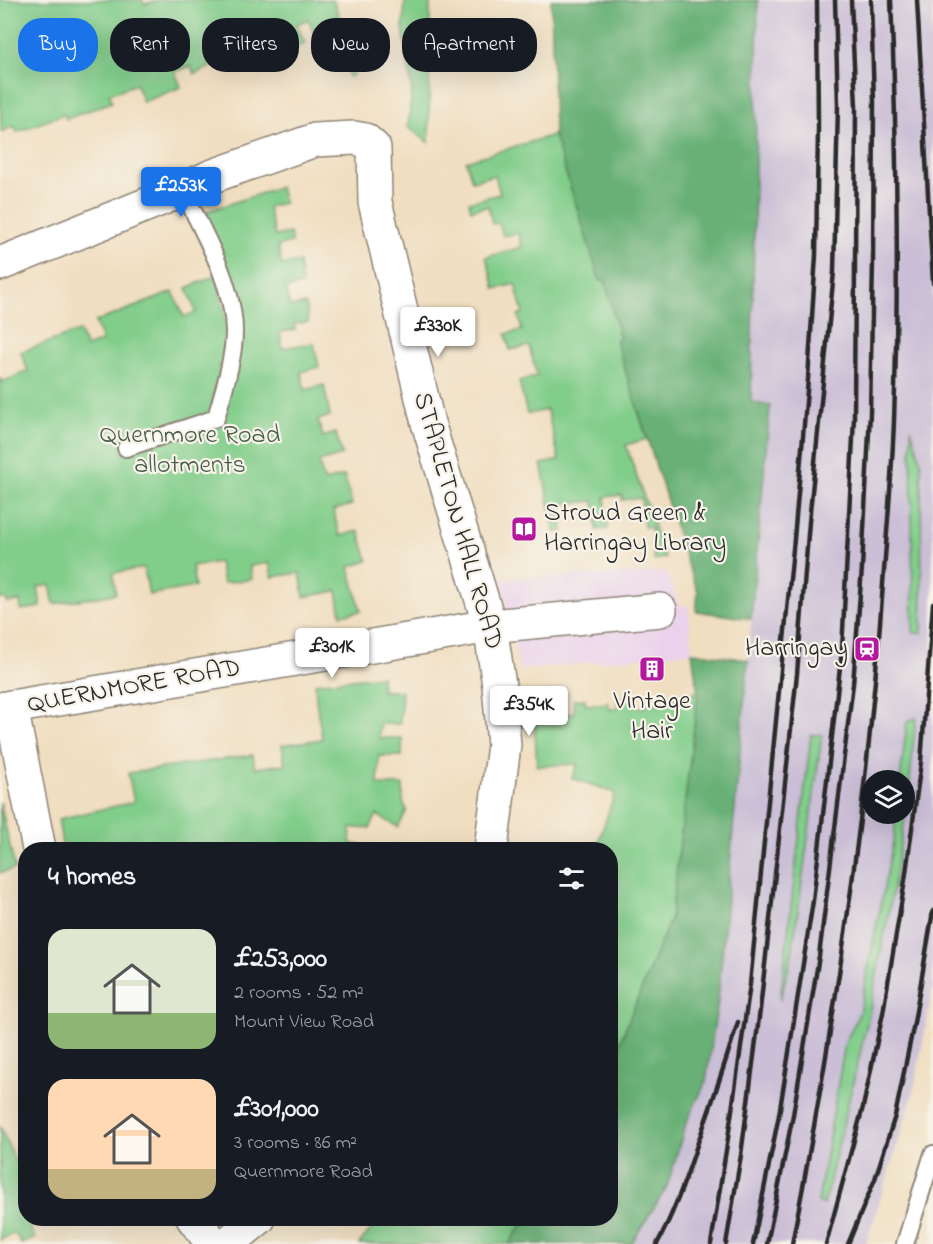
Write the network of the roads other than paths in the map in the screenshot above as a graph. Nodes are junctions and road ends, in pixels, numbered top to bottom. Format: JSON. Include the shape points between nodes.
{"nodes":[{"id":1,"x":183,"y":190,"type":"junction"},
{"id":2,"x":0,"y":264,"type":"edge"},
{"id":3,"x":126,"y":448,"type":"dead end"},
{"id":4,"x":660,"y":610,"type":"dead end"},
{"id":5,"x":490,"y":626,"type":"junction"},
{"id":6,"x":6,"y":708,"type":"edge"},
{"id":7,"x":37,"y":842,"type":"edge"},
{"id":8,"x":492,"y":842,"type":"edge"},
{"id":9,"x":933,"y":1154,"type":"edge"},
{"id":10,"x":199,"y":1226,"type":"edge"},
{"id":11,"x":249,"y":1226,"type":"edge"},
{"id":12,"x":213,"y":1244,"type":"edge"},
{"id":13,"x":227,"y":1244,"type":"edge"},
{"id":14,"x":905,"y":1244,"type":"edge"}],
"edges":[{"from":1,"to":2,"type":"street"},
{"from":1,"to":3,"type":"lane","via":[[219,267],[232,306],[234,334],[228,375],[216,418]]},
{"from":1,"to":5,"type":"street","name":"STAPLETON HALL ROAD","via":[[315,140],[354,138],[365,140],[374,148],[375,202],[428,423]]},
{"from":4,"to":5,"type":"street","name":"QUERNMORE ROAD"},
{"from":5,"to":6,"type":"street","name":"QUERNMORE ROAD"},
{"from":5,"to":8,"type":"street","name":"STAPLETON HALL ROAD","via":[[500,685],[504,745]]},
{"from":6,"to":7,"type":"street"},
{"from":9,"to":14,"type":"lane"},
{"from":10,"to":12,"type":"street"},
{"from":11,"to":13,"type":"street"}]}
